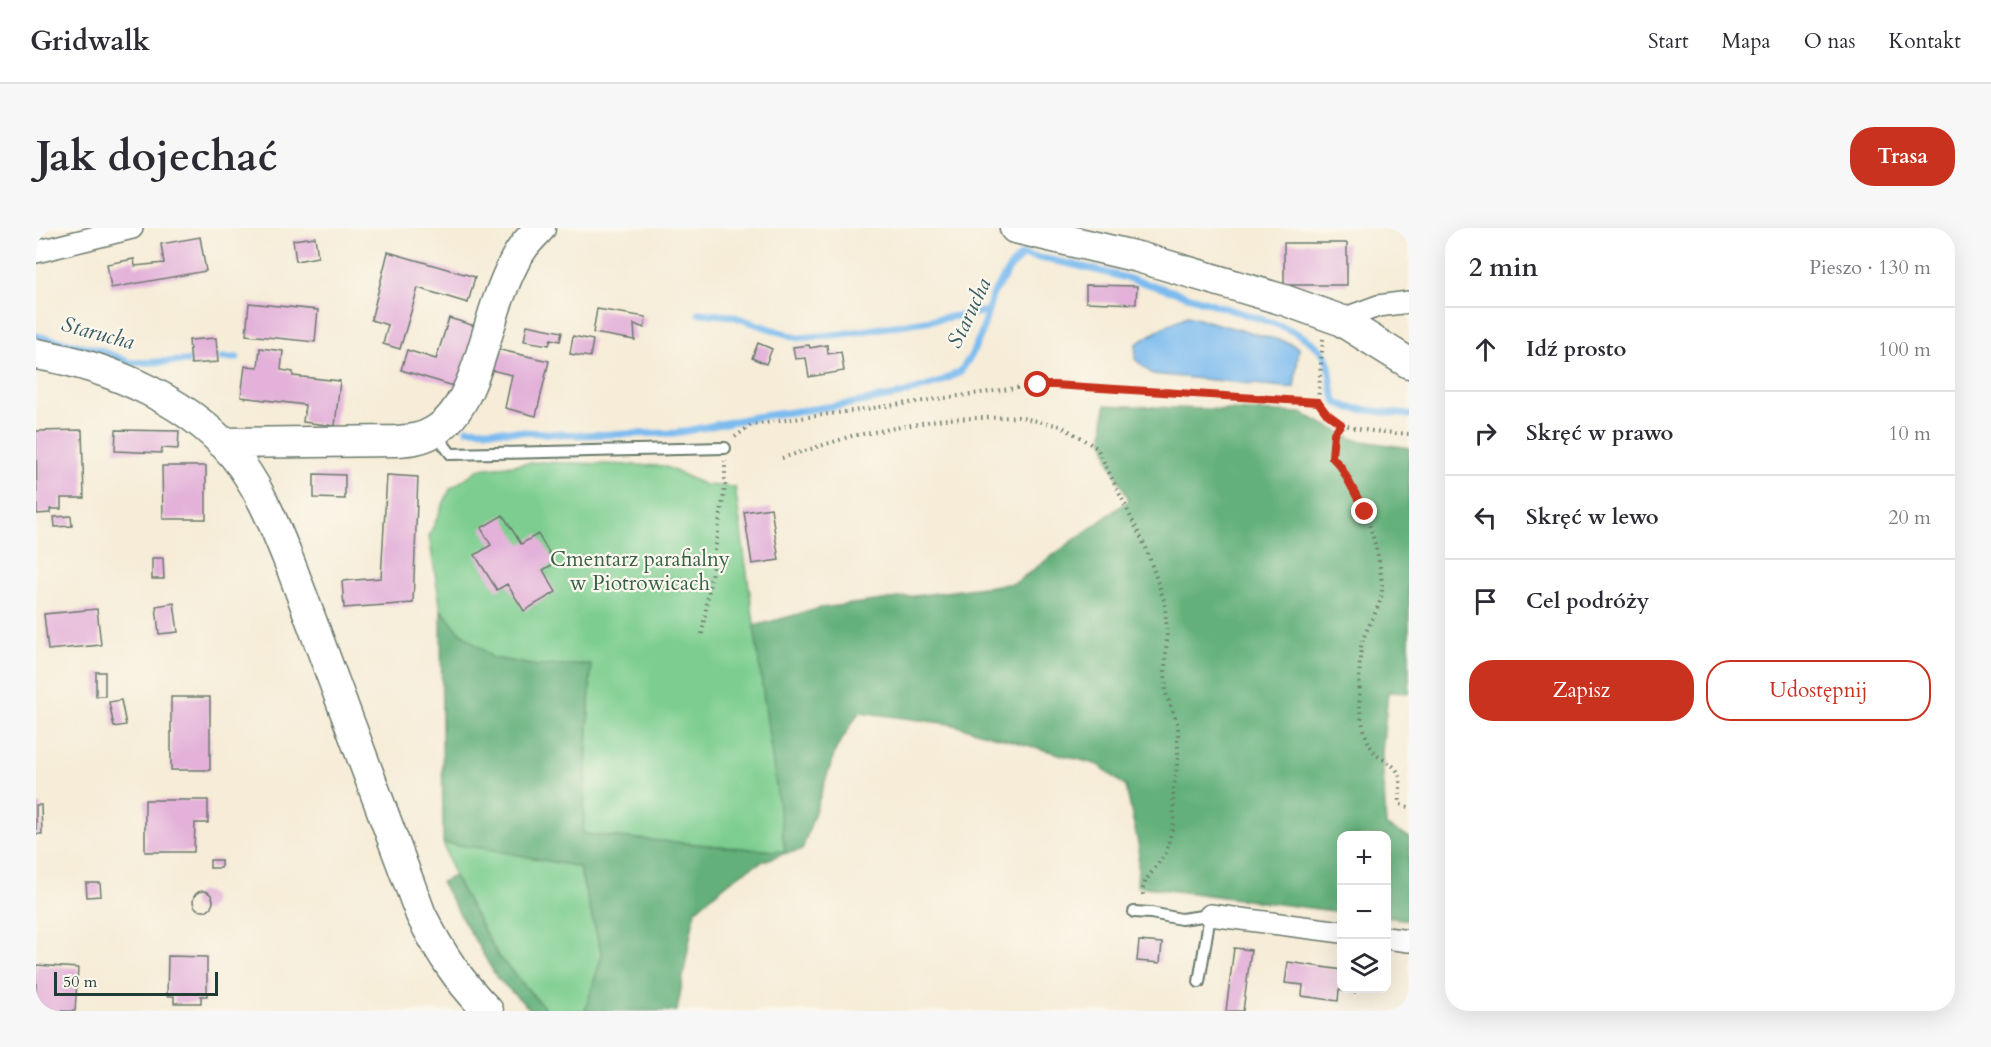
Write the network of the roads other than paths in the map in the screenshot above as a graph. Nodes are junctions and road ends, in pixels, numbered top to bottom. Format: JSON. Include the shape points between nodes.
{"nodes":[{"id":1,"x":132,"y":228,"type":"edge"},
{"id":2,"x":540,"y":228,"type":"edge"},
{"id":3,"x":1015,"y":228,"type":"edge"},
{"id":4,"x":36,"y":252,"type":"edge"},
{"id":5,"x":1409,"y":302,"type":"edge"},
{"id":6,"x":1332,"y":327,"type":"junction"},
{"id":7,"x":36,"y":354,"type":"edge"},
{"id":8,"x":1409,"y":363,"type":"edge"},
{"id":9,"x":434,"y":432,"type":"junction"},
{"id":10,"x":222,"y":443,"type":"junction"},
{"id":11,"x":724,"y":448,"type":"road end"},
{"id":12,"x":1134,"y":912,"type":"dead end"},
{"id":13,"x":1210,"y":915,"type":"junction"},
{"id":14,"x":1337,"y":931,"type":"edge"},
{"id":15,"x":1391,"y":939,"type":"edge"},
{"id":16,"x":1409,"y":941,"type":"edge"},
{"id":17,"x":1199,"y":981,"type":"dead end"},
{"id":18,"x":488,"y":1011,"type":"edge"}],
"edges":[{"from":1,"to":4,"type":"street"},
{"from":2,"to":9,"type":"street","via":[[521,250],[498,301],[463,400],[451,418]]},
{"from":3,"to":6,"type":"street","via":[[1284,300]]},
{"from":5,"to":6,"type":"street","via":[[1378,306]]},
{"from":6,"to":8,"type":"street"},
{"from":7,"to":10,"type":"street","via":[[109,373],[144,388],[174,404]]},
{"from":9,"to":10,"type":"street","via":[[398,441]]},
{"from":9,"to":11,"type":"lane","via":[[451,454]]},
{"from":10,"to":18,"type":"street","via":[[252,481],[280,539],[421,915],[452,970]]},
{"from":12,"to":13,"type":"lane","via":[[1181,919]]},
{"from":13,"to":14,"type":"street"},
{"from":13,"to":17,"type":"lane"},
{"from":15,"to":16,"type":"street"}]}
